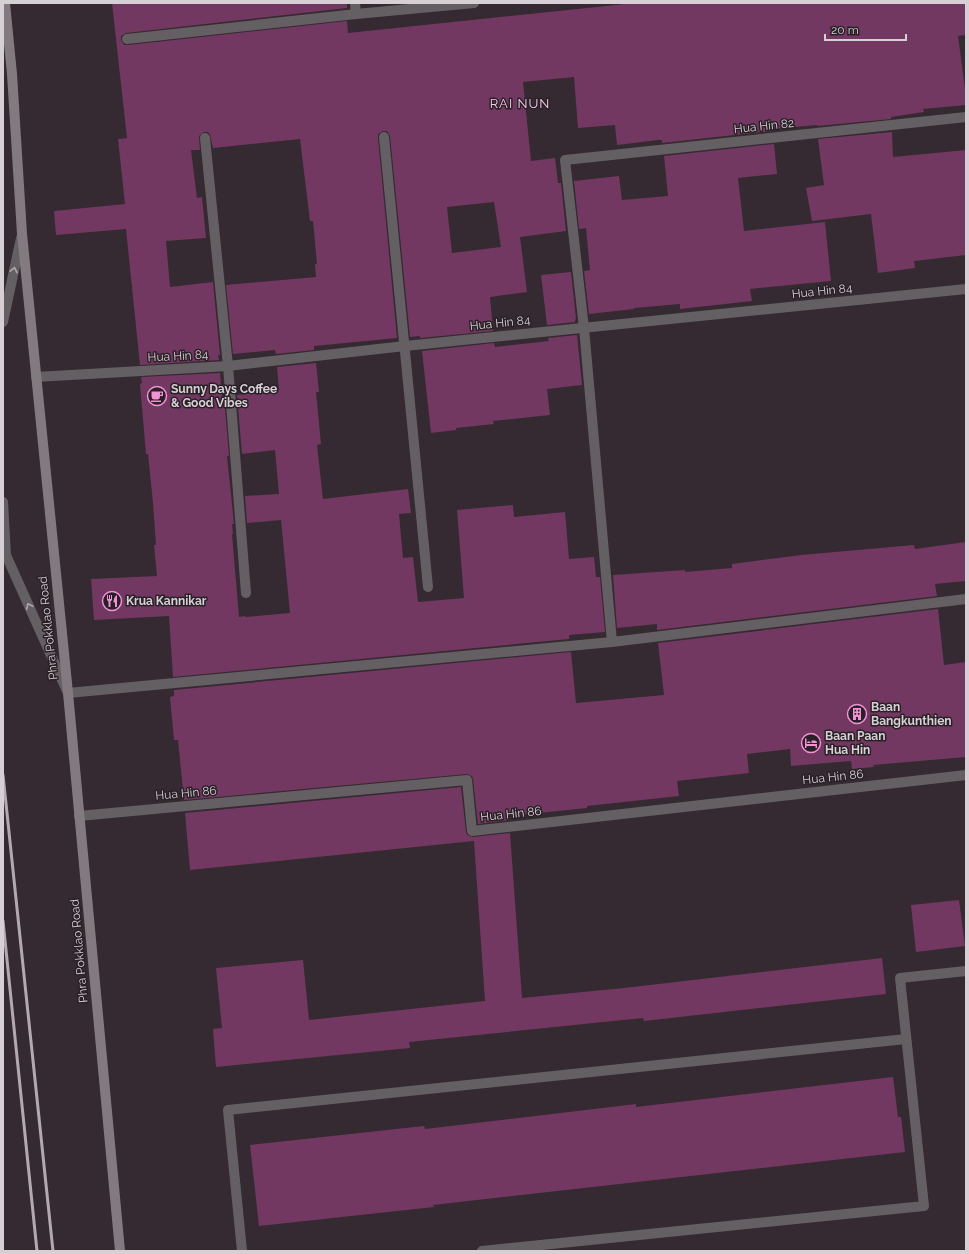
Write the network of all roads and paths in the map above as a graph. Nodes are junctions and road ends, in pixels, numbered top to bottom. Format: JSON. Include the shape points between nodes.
{"nodes":[{"id":1,"x":5,"y":3,"type":"edge"},
{"id":2,"x":354,"y":3,"type":"edge"},
{"id":3,"x":474,"y":3,"type":"edge"},
{"id":4,"x":356,"y":14,"type":"junction"},
{"id":5,"x":127,"y":39,"type":"dead end"},
{"id":6,"x":966,"y":117,"type":"edge"},
{"id":7,"x":384,"y":137,"type":"dead end"},
{"id":8,"x":205,"y":138,"type":"dead end"},
{"id":9,"x":22,"y":234,"type":"junction"},
{"id":10,"x":966,"y":289,"type":"edge"},
{"id":11,"x":3,"y":322,"type":"edge"},
{"id":12,"x":584,"y":328,"type":"junction"},
{"id":13,"x":405,"y":346,"type":"junction"},
{"id":14,"x":228,"y":366,"type":"junction"},
{"id":15,"x":36,"y":377,"type":"junction"},
{"id":16,"x":3,"y":502,"type":"edge"},
{"id":17,"x":428,"y":587,"type":"dead end"},
{"id":18,"x":246,"y":593,"type":"dead end"},
{"id":19,"x":966,"y":599,"type":"edge"},
{"id":20,"x":612,"y":642,"type":"junction"},
{"id":21,"x":68,"y":693,"type":"junction"},
{"id":22,"x":966,"y":775,"type":"edge"},
{"id":23,"x":80,"y":816,"type":"junction"},
{"id":24,"x":966,"y":971,"type":"edge"},
{"id":25,"x":906,"y":1039,"type":"junction"},
{"id":26,"x":120,"y":1251,"type":"edge"},
{"id":27,"x":242,"y":1251,"type":"edge"},
{"id":28,"x":482,"y":1251,"type":"edge"}],
"edges":[{"from":1,"to":9,"type":"street","name":"Phra Pokklao Road"},
{"from":2,"to":4,"type":"street"},
{"from":3,"to":4,"type":"street"},
{"from":4,"to":5,"type":"street"},
{"from":6,"to":12,"type":"street","name":"Hua Hin 82","via":[[566,160]]},
{"from":7,"to":13,"type":"street"},
{"from":8,"to":14,"type":"street"},
{"from":11,"to":9,"type":"street","one_way":true},
{"from":9,"to":15,"type":"street","name":"Phra Pokklao Road"},
{"from":10,"to":12,"type":"street","name":"Hua Hin 84"},
{"from":12,"to":13,"type":"street","name":"Hua Hin 84"},
{"from":12,"to":20,"type":"street"},
{"from":13,"to":14,"type":"street","name":"Hua Hin 84"},
{"from":13,"to":17,"type":"street"},
{"from":14,"to":15,"type":"street","name":"Hua Hin 84"},
{"from":14,"to":18,"type":"street"},
{"from":15,"to":21,"type":"street","name":"Phra Pokklao Road"},
{"from":21,"to":16,"type":"street","one_way":true,"via":[[6,555]]},
{"from":19,"to":20,"type":"street"},
{"from":20,"to":21,"type":"street"},
{"from":21,"to":23,"type":"street","name":"Phra Pokklao Road"},
{"from":22,"to":23,"type":"street","name":"Hua Hin 86","via":[[472,831],[467,780]]},
{"from":23,"to":26,"type":"street","name":"Phra Pokklao Road"},
{"from":24,"to":25,"type":"street","via":[[900,978]]},
{"from":25,"to":27,"type":"street","via":[[228,1110]]},
{"from":25,"to":28,"type":"street","via":[[924,1206]]}]}
